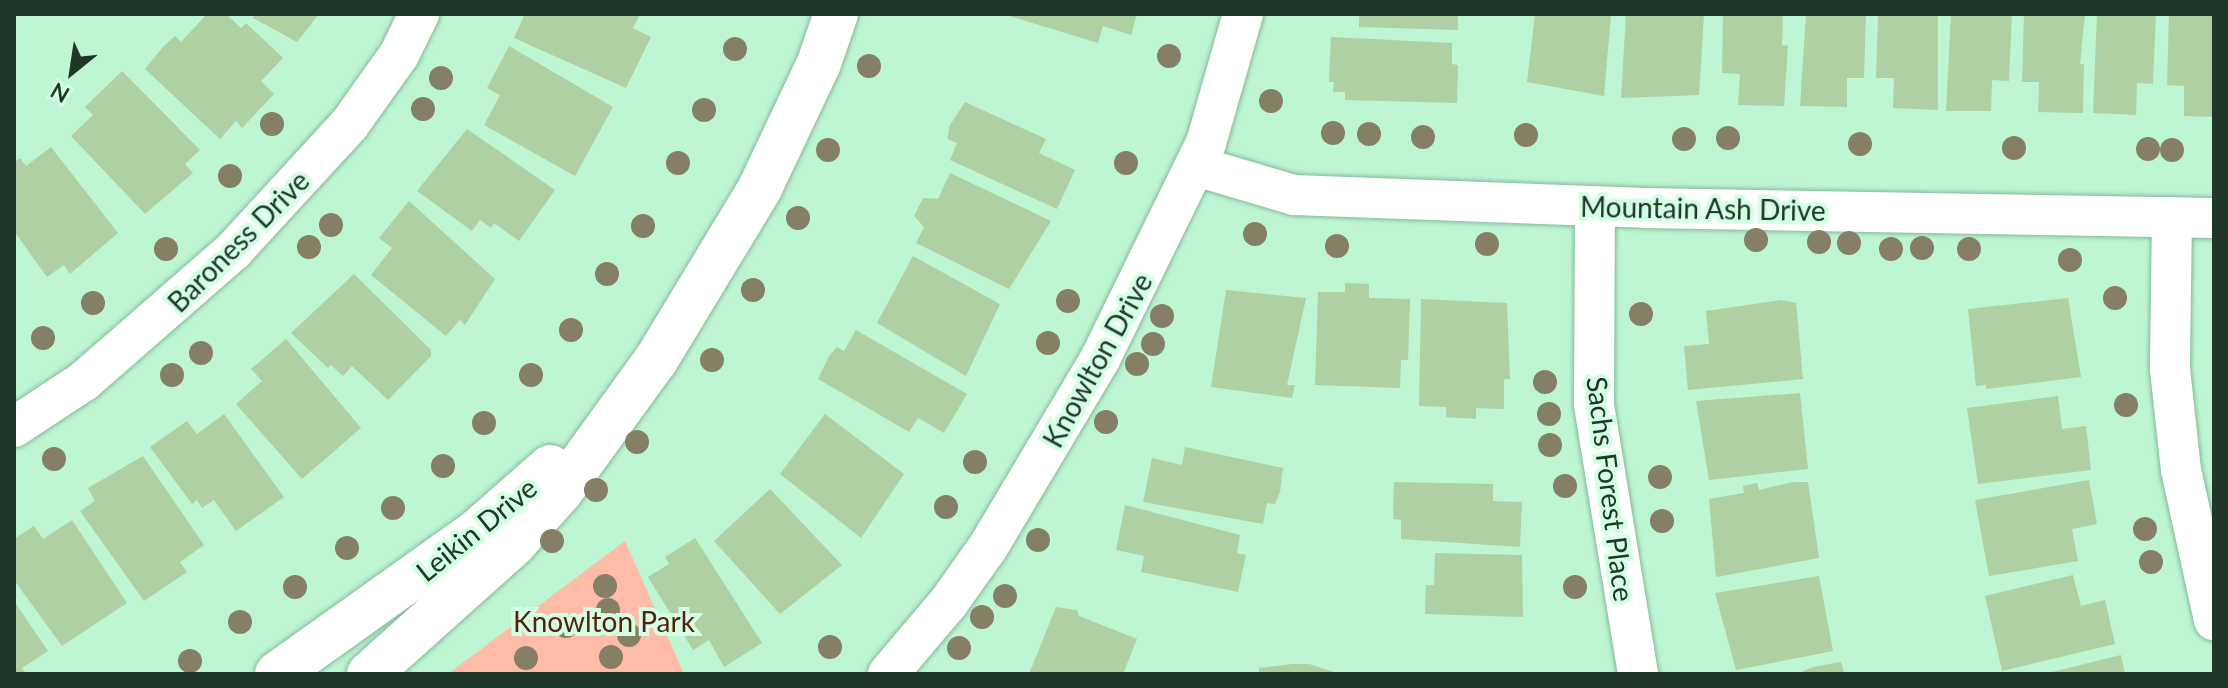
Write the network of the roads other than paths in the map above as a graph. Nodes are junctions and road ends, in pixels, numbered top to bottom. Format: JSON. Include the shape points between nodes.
{"nodes":[{"id":1,"x":419,"y":14,"type":"edge"},
{"id":2,"x":836,"y":14,"type":"edge"},
{"id":3,"x":1243,"y":14,"type":"edge"},
{"id":4,"x":1196,"y":166,"type":"junction"},
{"id":5,"x":1595,"y":206,"type":"junction"},
{"id":6,"x":2172,"y":217,"type":"junction"},
{"id":7,"x":2214,"y":218,"type":"edge"},
{"id":8,"x":656,"y":360,"type":"junction"},
{"id":9,"x":14,"y":427,"type":"edge"},
{"id":10,"x":2214,"y":620,"type":"edge"},
{"id":11,"x":277,"y":674,"type":"edge"},
{"id":12,"x":369,"y":674,"type":"edge"},
{"id":13,"x":888,"y":674,"type":"edge"},
{"id":14,"x":1638,"y":674,"type":"edge"}],
"edges":[{"from":1,"to":9,"type":"street","name":"Baroness Drive","via":[[399,55],[349,125],[233,251],[84,381]]},
{"from":2,"to":8,"type":"street","name":"Leikin Drive","via":[[808,90],[760,188]]},
{"from":3,"to":4,"type":"street","name":"Knowlton Drive"},
{"from":4,"to":5,"type":"street","name":"Mountain Ash Drive","via":[[1294,195]]},
{"from":4,"to":13,"type":"street","name":"Knowlton Drive","via":[[1066,421],[949,602]]},
{"from":5,"to":6,"type":"street","name":"Mountain Ash Drive"},
{"from":5,"to":14,"type":"street","name":"Sachs Forest Place","via":[[1594,405]]},
{"from":6,"to":7,"type":"street","name":"Mountain Ash Drive"},
{"from":6,"to":10,"type":"street","via":[[2173,398],[2181,470]]},
{"from":8,"to":11,"type":"street","name":"Leikin Drive","via":[[535,482],[475,533]]},
{"from":8,"to":12,"type":"street","name":"Leikin Drive","via":[[561,491],[514,544]]}]}
